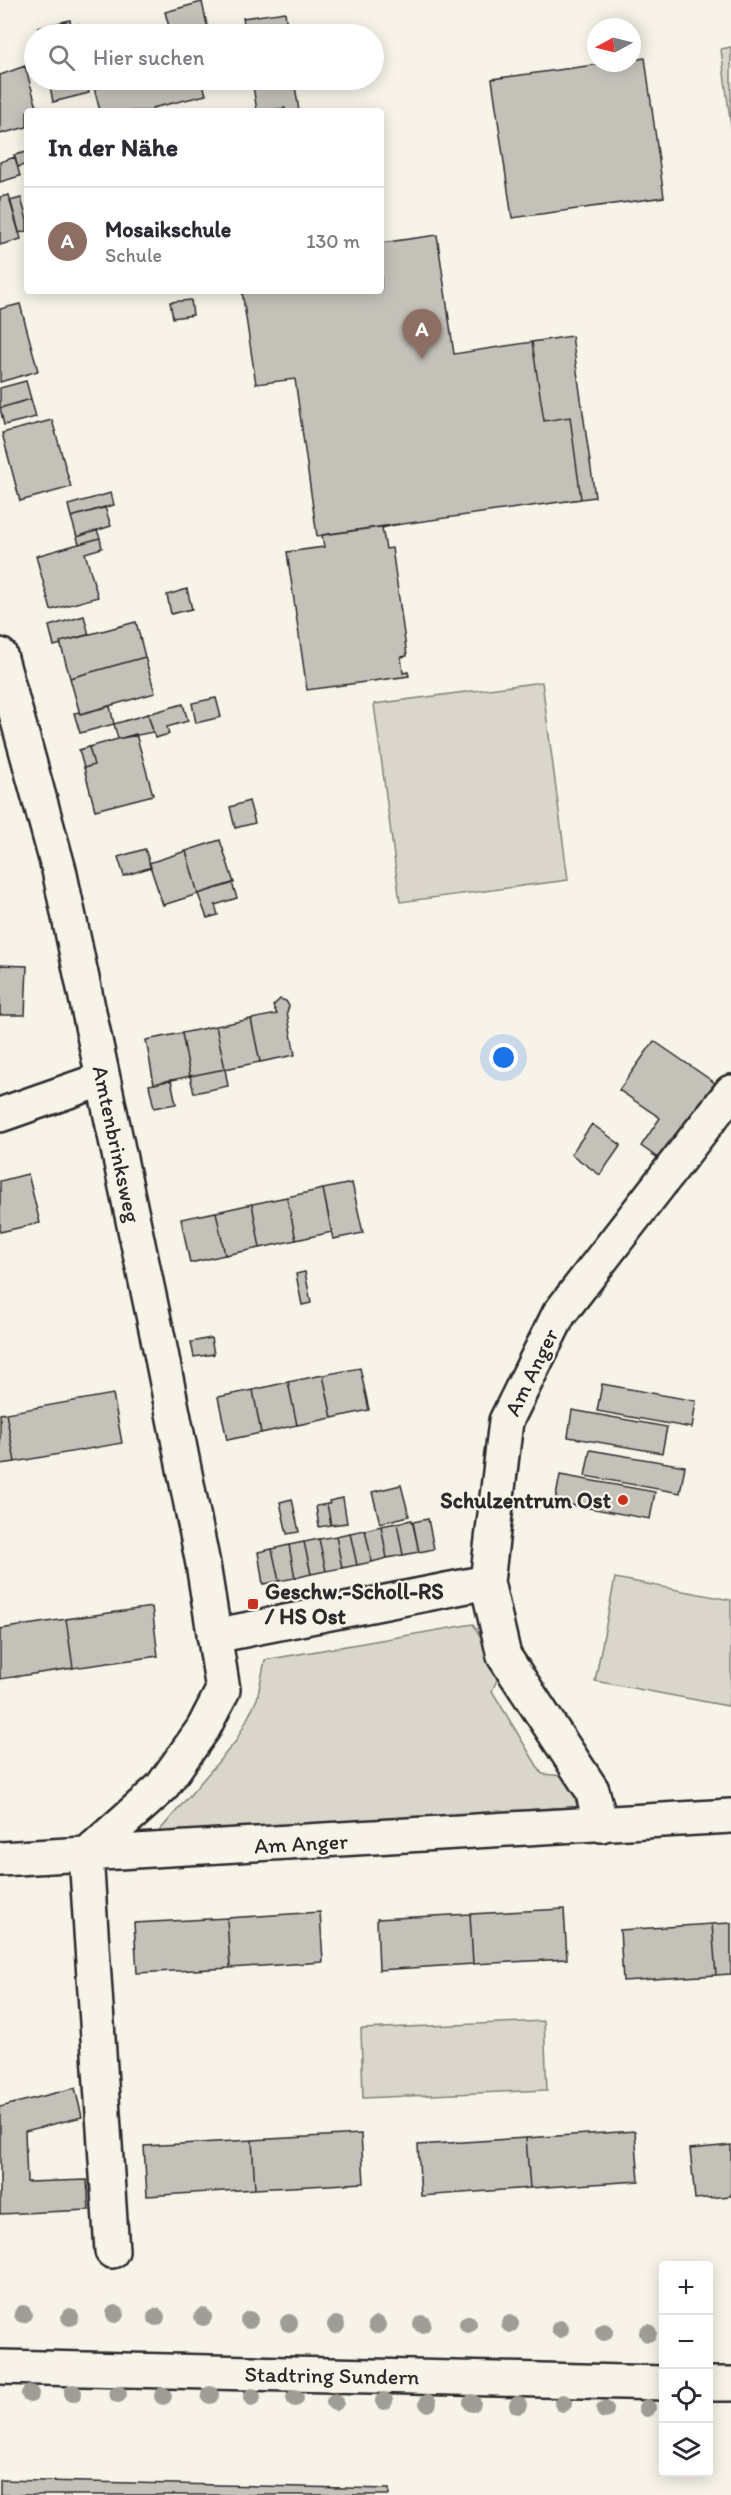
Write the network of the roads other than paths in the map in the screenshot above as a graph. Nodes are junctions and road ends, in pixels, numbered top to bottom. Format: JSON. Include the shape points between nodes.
{"nodes":[{"id":1,"x":0,"y":656,"type":"edge"},
{"id":2,"x":103,"y":1079,"type":"junction"},
{"id":3,"x":731,"y":1092,"type":"edge"},
{"id":4,"x":0,"y":1114,"type":"edge"},
{"id":5,"x":487,"y":1582,"type":"junction"},
{"id":6,"x":214,"y":1636,"type":"junction"},
{"id":7,"x":731,"y":1816,"type":"edge"},
{"id":8,"x":601,"y":1825,"type":"junction"},
{"id":9,"x":86,"y":1855,"type":"junction"},
{"id":10,"x":0,"y":1859,"type":"edge"},
{"id":11,"x":112,"y":2251,"type":"dead end"},
{"id":12,"x":0,"y":2367,"type":"edge"},
{"id":13,"x":659,"y":2383,"type":"edge"},
{"id":14,"x":713,"y":2384,"type":"edge"},
{"id":15,"x":731,"y":2384,"type":"edge"}],
"edges":[{"from":1,"to":2,"type":"street","name":"Amtenbrinksweg","via":[[59,870]]},
{"from":2,"to":4,"type":"street"},
{"from":2,"to":6,"type":"street","name":"Amtenbrinksweg","via":[[159,1343]]},
{"from":3,"to":5,"type":"street","name":"Am Anger","via":[[559,1314],[506,1421]]},
{"from":5,"to":6,"type":"street"},
{"from":5,"to":8,"type":"street","name":"Am Anger","via":[[504,1656],[592,1790]]},
{"from":6,"to":9,"type":"street","name":"Amtenbrinksweg","via":[[223,1690],[203,1729],[161,1788]]},
{"from":7,"to":8,"type":"street","name":"Am Anger"},
{"from":8,"to":9,"type":"street","name":"Am Anger"},
{"from":9,"to":10,"type":"street","name":"Am Anger"},
{"from":9,"to":11,"type":"street"},
{"from":12,"to":13,"type":"street","name":"Stadtring Sundern"},
{"from":14,"to":15,"type":"street"}]}
